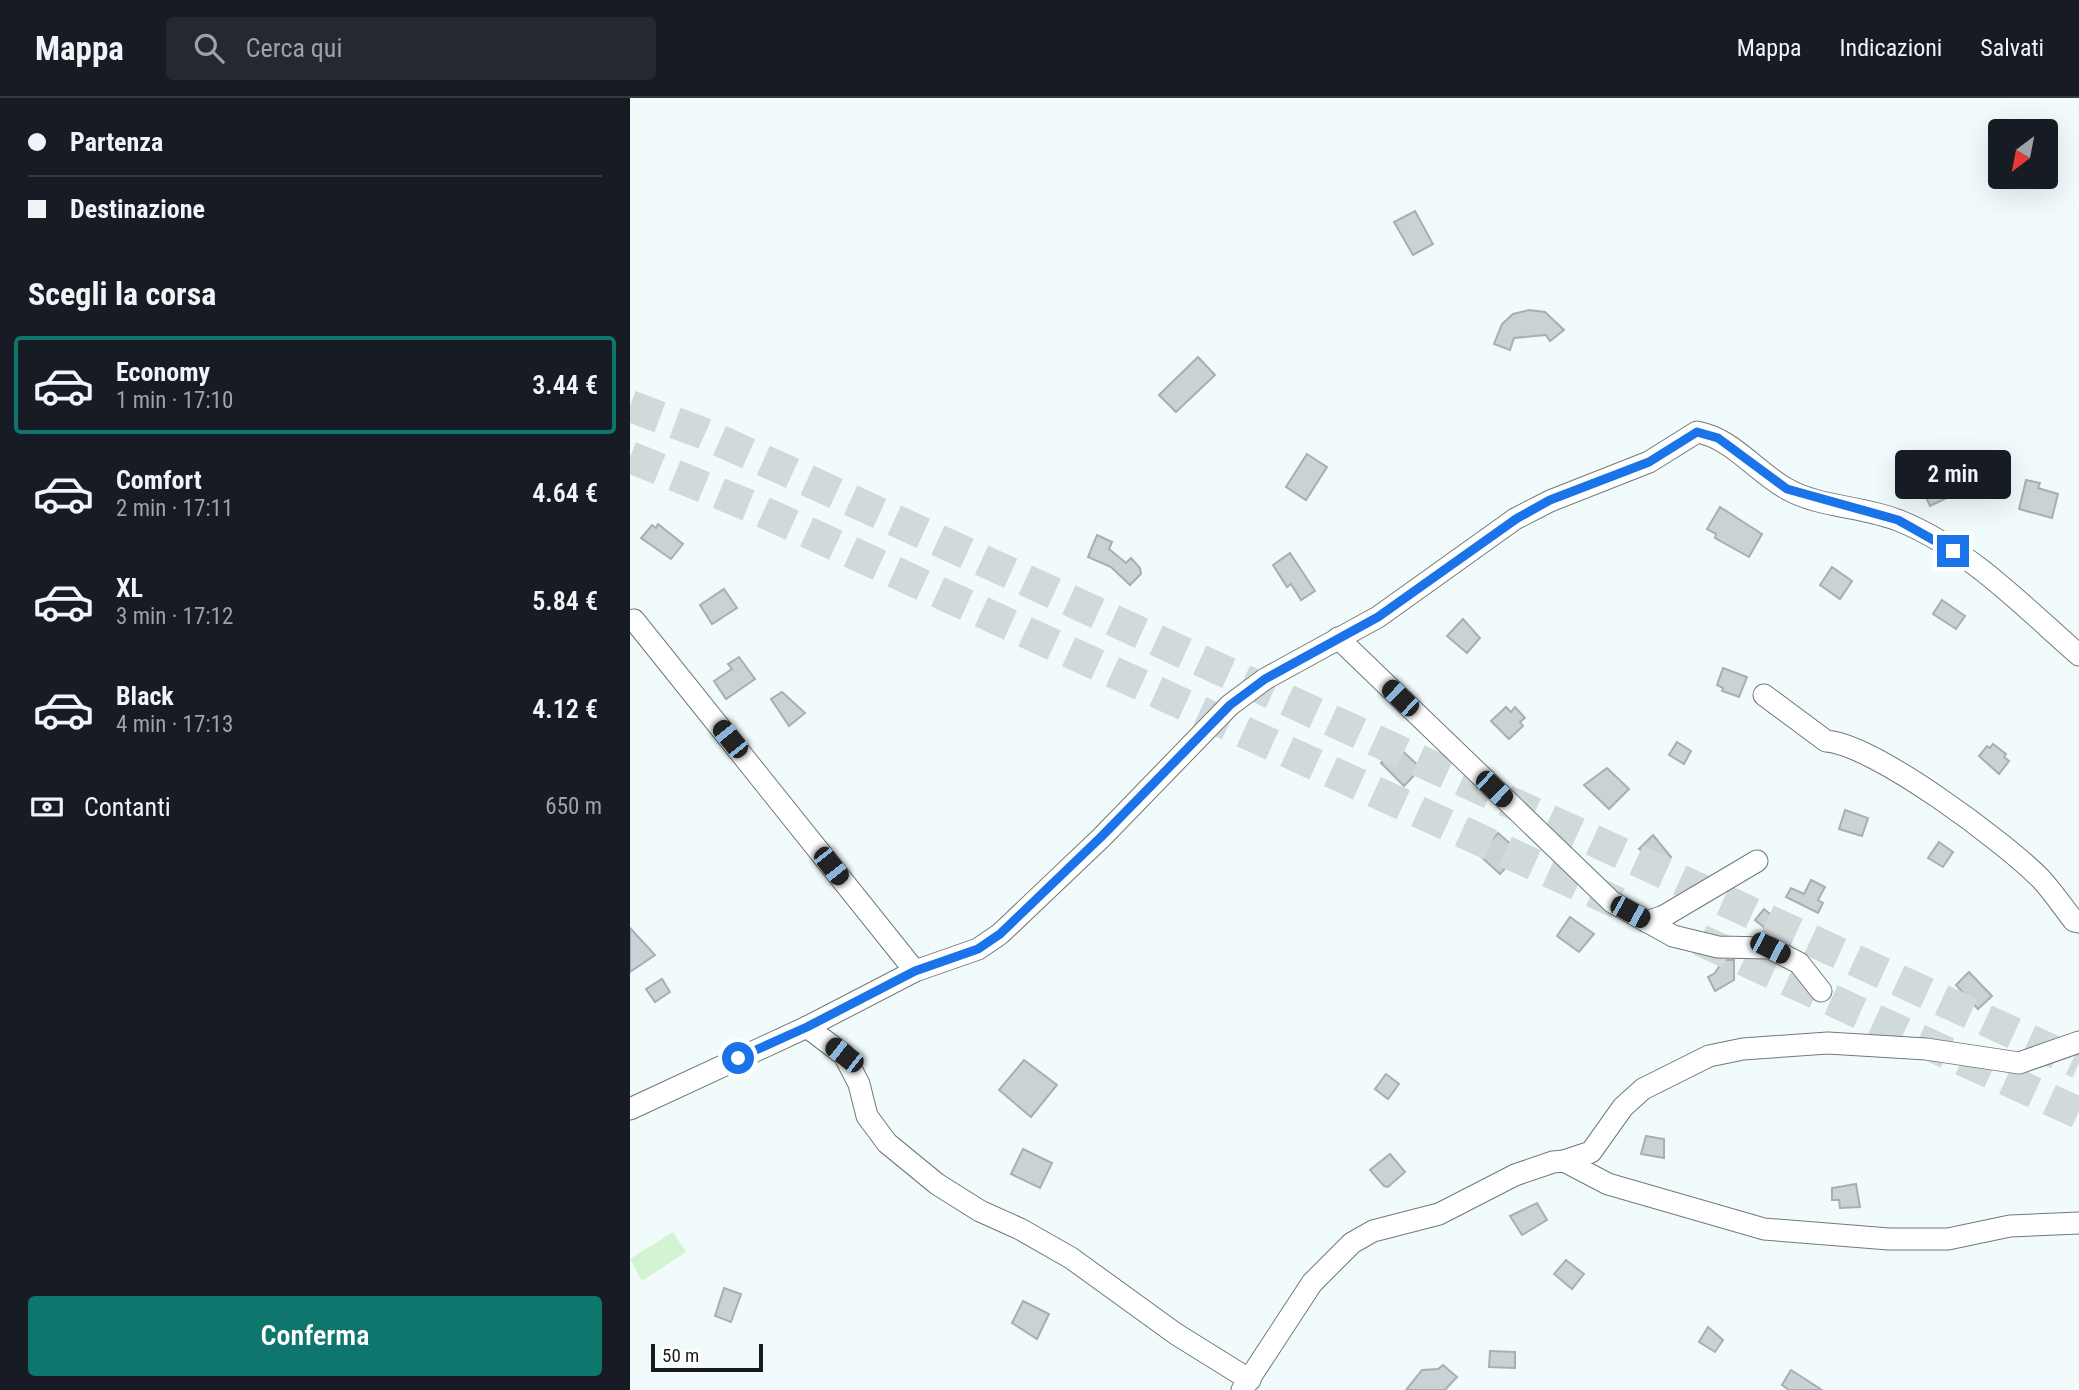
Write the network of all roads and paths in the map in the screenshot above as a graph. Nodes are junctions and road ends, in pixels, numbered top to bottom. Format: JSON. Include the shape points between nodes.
{"nodes":[{"id":1,"x":634,"y":620,"type":"dead end"},
{"id":2,"x":1338,"y":638,"type":"junction"},
{"id":3,"x":2079,"y":655,"type":"edge"},
{"id":4,"x":1764,"y":695,"type":"dead end"},
{"id":5,"x":1757,"y":861,"type":"dead end"},
{"id":6,"x":1647,"y":922,"type":"junction"},
{"id":7,"x":2079,"y":922,"type":"edge"},
{"id":8,"x":915,"y":971,"type":"junction"},
{"id":9,"x":1821,"y":991,"type":"dead end"},
{"id":10,"x":807,"y":1027,"type":"junction"},
{"id":11,"x":2079,"y":1042,"type":"edge"},
{"id":12,"x":630,"y":1109,"type":"edge"},
{"id":13,"x":1564,"y":1161,"type":"junction"},
{"id":14,"x":2079,"y":1223,"type":"edge"},
{"id":15,"x":1246,"y":1385,"type":"edge"}],
"edges":[{"from":1,"to":8,"type":"street"},
{"from":2,"to":3,"type":"street","via":[[1378,617],[1516,519],[1550,500],[1649,462],[1697,432],[1718,438],[1799,495],[1898,520],[1936,540],[2002,587]]},
{"from":2,"to":6,"type":"street","via":[[1612,902]]},
{"from":2,"to":8,"type":"street","via":[[1265,679],[1230,705],[1000,934],[978,949]]},
{"from":4,"to":7,"type":"street","via":[[1826,741],[1870,757],[1991,836],[2041,879]]},
{"from":5,"to":6,"type":"street"},
{"from":6,"to":9,"type":"street","via":[[1673,936],[1718,947],[1770,948],[1799,963]]},
{"from":8,"to":10,"type":"street"},
{"from":10,"to":12,"type":"street"},
{"from":10,"to":15,"type":"street","via":[[844,1055],[859,1084],[867,1116],[887,1143],[937,1184],[1071,1258]]},
{"from":11,"to":13,"type":"street","via":[[2019,1063],[1926,1049],[1828,1043],[1709,1056],[1643,1089],[1623,1107],[1591,1152]]},
{"from":13,"to":14,"type":"street","via":[[1608,1184],[1764,1229],[1948,1240],[2010,1226]]},
{"from":13,"to":15,"type":"street","via":[[1516,1175],[1439,1214],[1373,1231],[1352,1243],[1312,1283]]}]}
